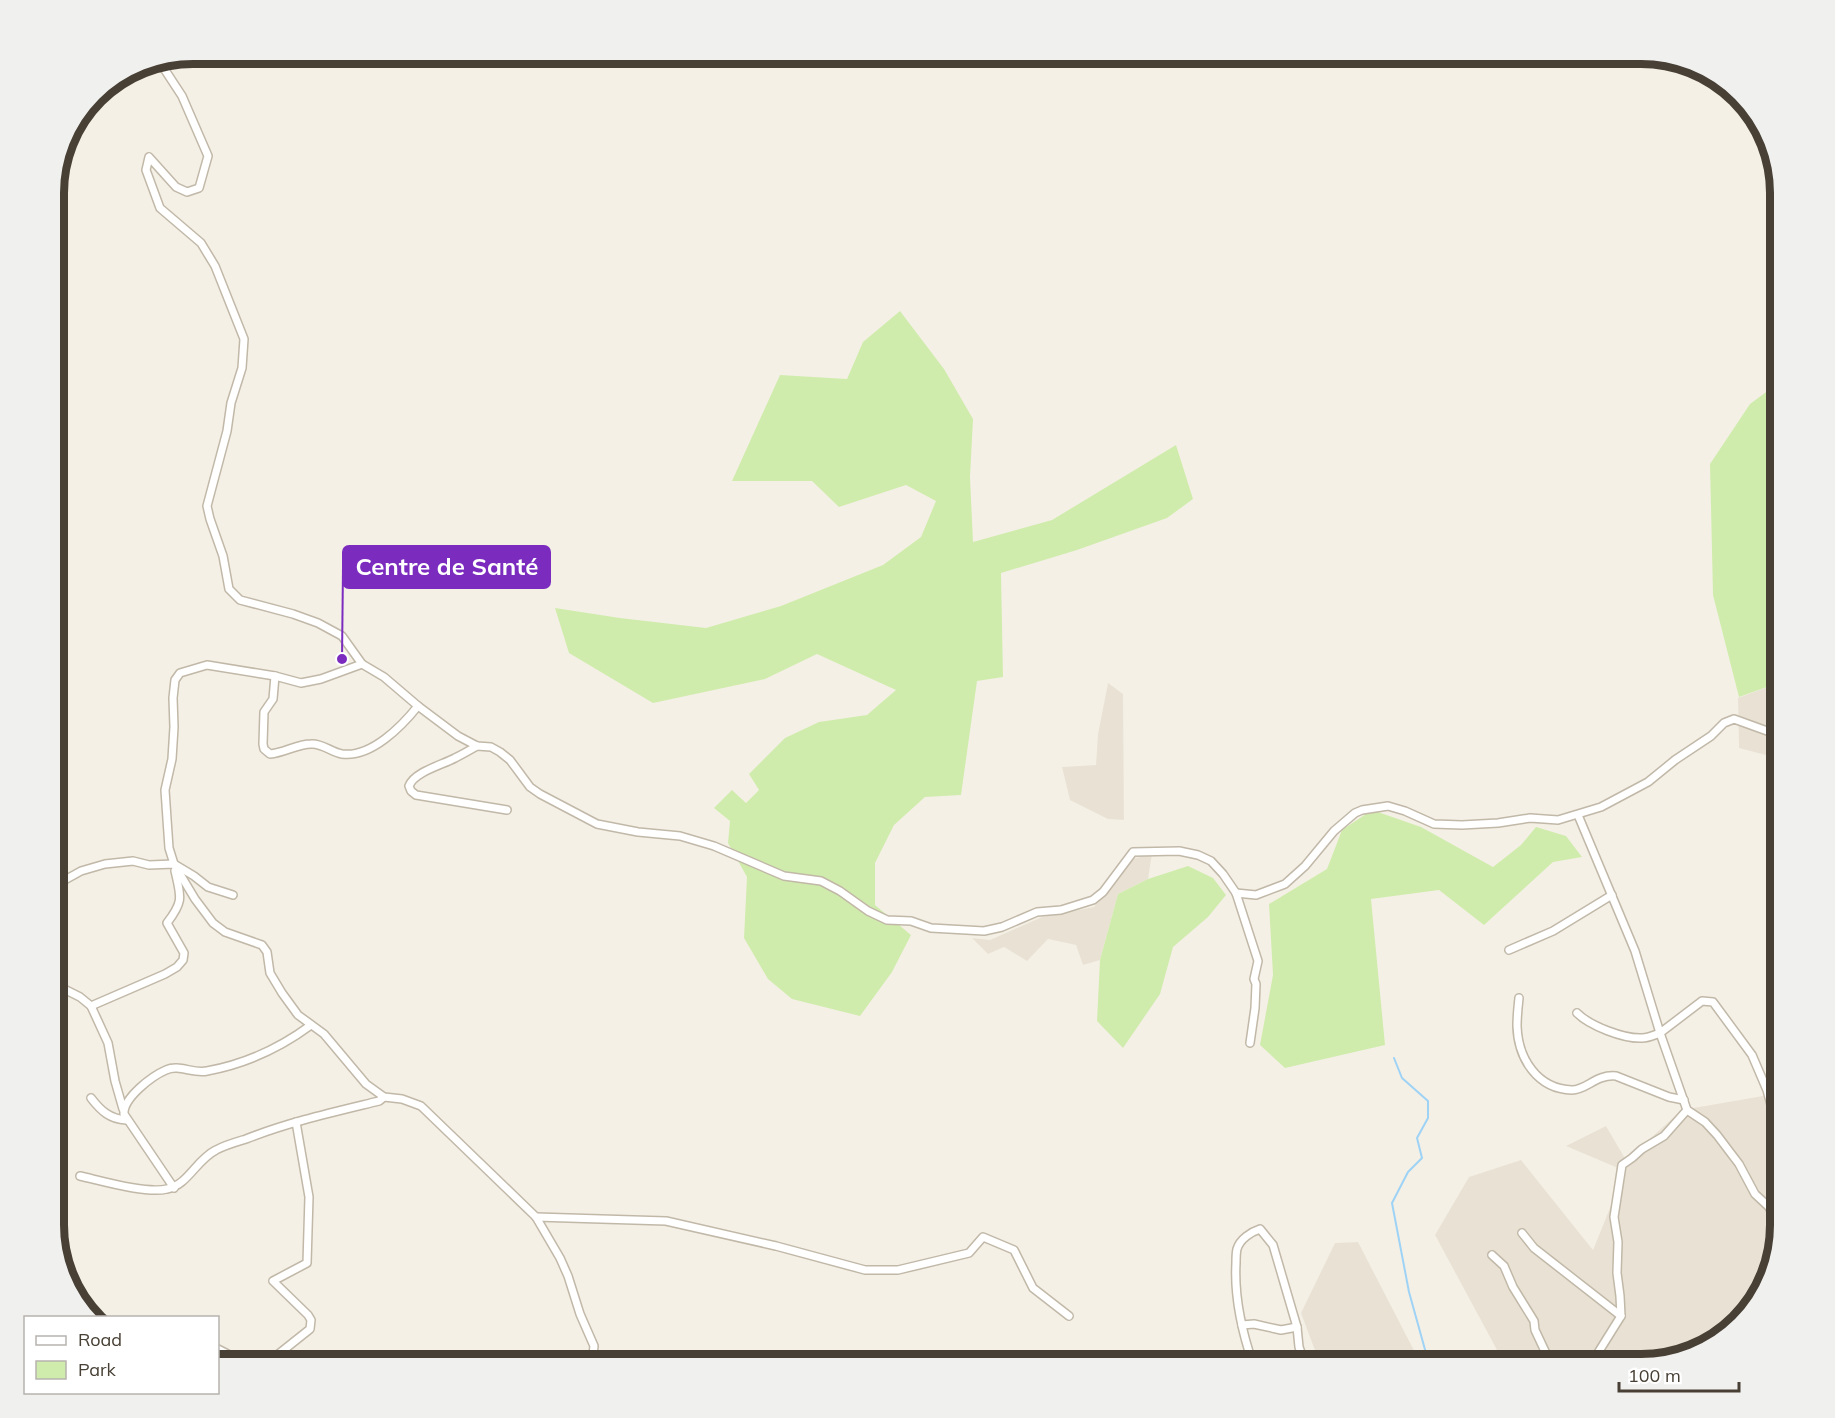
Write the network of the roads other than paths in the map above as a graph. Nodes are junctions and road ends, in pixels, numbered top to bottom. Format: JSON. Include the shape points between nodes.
{"nodes":[{"id":1,"x":163,"y":68,"type":"edge"},
{"id":2,"x":362,"y":664,"type":"junction"},
{"id":3,"x":275,"y":676,"type":"junction"},
{"id":4,"x":418,"y":706,"type":"junction"},
{"id":5,"x":1770,"y":732,"type":"edge"},
{"id":6,"x":477,"y":746,"type":"junction"},
{"id":7,"x":507,"y":810,"type":"dead end"},
{"id":8,"x":1578,"y":815,"type":"junction"},
{"id":9,"x":174,"y":864,"type":"junction"},
{"id":10,"x":65,"y":880,"type":"edge"},
{"id":11,"x":1236,"y":893,"type":"junction"},
{"id":12,"x":232,"y":895,"type":"dead end"},
{"id":13,"x":1612,"y":895,"type":"junction"},
{"id":14,"x":1509,"y":950,"type":"dead end"},
{"id":15,"x":65,"y":990,"type":"edge"},
{"id":16,"x":1519,"y":998,"type":"dead end"},
{"id":17,"x":92,"y":1006,"type":"junction"},
{"id":18,"x":1577,"y":1013,"type":"dead end"},
{"id":19,"x":311,"y":1025,"type":"junction"},
{"id":20,"x":1660,"y":1033,"type":"junction"},
{"id":21,"x":1250,"y":1043,"type":"dead end"},
{"id":22,"x":384,"y":1097,"type":"junction"},
{"id":23,"x":91,"y":1098,"type":"dead end"},
{"id":24,"x":1684,"y":1100,"type":"junction"},
{"id":25,"x":1770,"y":1101,"type":"edge"},
{"id":26,"x":123,"y":1109,"type":"junction"},
{"id":27,"x":1688,"y":1110,"type":"junction"},
{"id":28,"x":126,"y":1120,"type":"junction"},
{"id":29,"x":296,"y":1122,"type":"junction"},
{"id":30,"x":80,"y":1176,"type":"dead end"},
{"id":31,"x":174,"y":1188,"type":"junction"},
{"id":32,"x":1769,"y":1207,"type":"edge"},
{"id":33,"x":536,"y":1217,"type":"junction"},
{"id":34,"x":1522,"y":1233,"type":"dead end"},
{"id":35,"x":1492,"y":1255,"type":"dead end"},
{"id":36,"x":1070,"y":1316,"type":"dead end"},
{"id":37,"x":1621,"y":1316,"type":"junction"},
{"id":38,"x":1242,"y":1325,"type":"junction"},
{"id":39,"x":1297,"y":1327,"type":"junction"},
{"id":40,"x":279,"y":1354,"type":"edge"},
{"id":41,"x":593,"y":1354,"type":"edge"},
{"id":42,"x":1250,"y":1354,"type":"edge"},
{"id":43,"x":1301,"y":1354,"type":"edge"},
{"id":44,"x":1546,"y":1354,"type":"edge"},
{"id":45,"x":1598,"y":1354,"type":"edge"}],
"edges":[{"from":1,"to":2,"type":"street","via":[[182,96],[208,156],[199,188],[187,192],[176,187],[149,157],[146,170],[160,208],[201,243],[215,266],[244,339],[242,368],[207,506],[229,589],[240,600],[293,614],[342,636]]},
{"from":2,"to":3,"type":"street","via":[[302,683]]},
{"from":2,"to":4,"type":"street"},
{"from":3,"to":4,"type":"street","via":[[273,699],[264,712],[263,744],[270,754],[308,744],[343,754],[354,753],[387,737]]},
{"from":3,"to":9,"type":"street","via":[[207,665],[180,673],[175,680],[172,759],[165,790],[169,848]]},
{"from":4,"to":6,"type":"street"},
{"from":5,"to":8,"type":"street","via":[[1734,719],[1724,723],[1648,782]]},
{"from":6,"to":7,"type":"street","via":[[418,776],[411,781],[411,791]]},
{"from":6,"to":11,"type":"street","via":[[500,752],[530,787],[597,824],[680,836],[784,876],[821,881],[887,920],[911,921],[931,928],[984,931],[1002,927],[1037,912],[1061,910],[1093,900],[1133,852],[1179,851],[1198,855],[1211,861]]},
{"from":8,"to":11,"type":"street","via":[[1498,824],[1434,824],[1388,806],[1374,807],[1355,813],[1334,831],[1285,884],[1256,895]]},
{"from":8,"to":13,"type":"street"},
{"from":9,"to":10,"type":"street","via":[[105,864]]},
{"from":9,"to":12,"type":"street","via":[[208,887]]},
{"from":9,"to":17,"type":"street","via":[[180,902],[167,923],[184,953],[183,960],[165,974]]},
{"from":9,"to":19,"type":"street","via":[[213,923],[225,932],[262,945],[270,973],[282,993]]},
{"from":11,"to":21,"type":"street","via":[[1258,961]]},
{"from":13,"to":14,"type":"street","via":[[1553,931]]},
{"from":13,"to":20,"type":"street","via":[[1635,951]]},
{"from":15,"to":17,"type":"street"},
{"from":16,"to":24,"type":"street","via":[[1517,1025],[1522,1051],[1536,1076],[1548,1084],[1572,1090],[1601,1077],[1616,1076]]},
{"from":17,"to":26,"type":"street","via":[[108,1043]]},
{"from":18,"to":20,"type":"street","via":[[1594,1025],[1625,1036],[1641,1038]]},
{"from":19,"to":22,"type":"street","via":[[324,1034],[366,1084]]},
{"from":19,"to":26,"type":"street","via":[[273,1049],[229,1065],[204,1072],[167,1069],[136,1091]]},
{"from":20,"to":24,"type":"street"},
{"from":20,"to":25,"type":"street","via":[[1702,1001],[1713,1002],[1752,1055]]},
{"from":22,"to":29,"type":"street"},
{"from":22,"to":33,"type":"street","via":[[421,1106]]},
{"from":23,"to":28,"type":"street","via":[[105,1113]]},
{"from":24,"to":27,"type":"street"},
{"from":26,"to":28,"type":"street"},
{"from":27,"to":32,"type":"street","via":[[1717,1135],[1755,1194]]},
{"from":27,"to":37,"type":"street","via":[[1664,1136],[1622,1165],[1614,1217]]},
{"from":28,"to":31,"type":"street"},
{"from":29,"to":31,"type":"street","via":[[216,1150]]},
{"from":29,"to":40,"type":"street","via":[[309,1197],[307,1263],[273,1281],[308,1315],[312,1324]]},
{"from":30,"to":31,"type":"street","via":[[126,1187]]},
{"from":33,"to":36,"type":"street","via":[[666,1221],[866,1270],[898,1270],[969,1253],[983,1238],[1014,1251],[1033,1288]]},
{"from":33,"to":41,"type":"street","via":[[568,1276],[594,1346]]},
{"from":34,"to":37,"type":"street","via":[[1534,1248]]},
{"from":35,"to":44,"type":"street","via":[[1504,1266],[1534,1321]]},
{"from":37,"to":45,"type":"street"},
{"from":38,"to":39,"type":"street","via":[[1281,1330]]},
{"from":38,"to":39,"type":"street","via":[[1236,1291],[1237,1248],[1249,1233],[1260,1229],[1273,1245]]},
{"from":38,"to":42,"type":"street"},
{"from":39,"to":43,"type":"street"}]}
